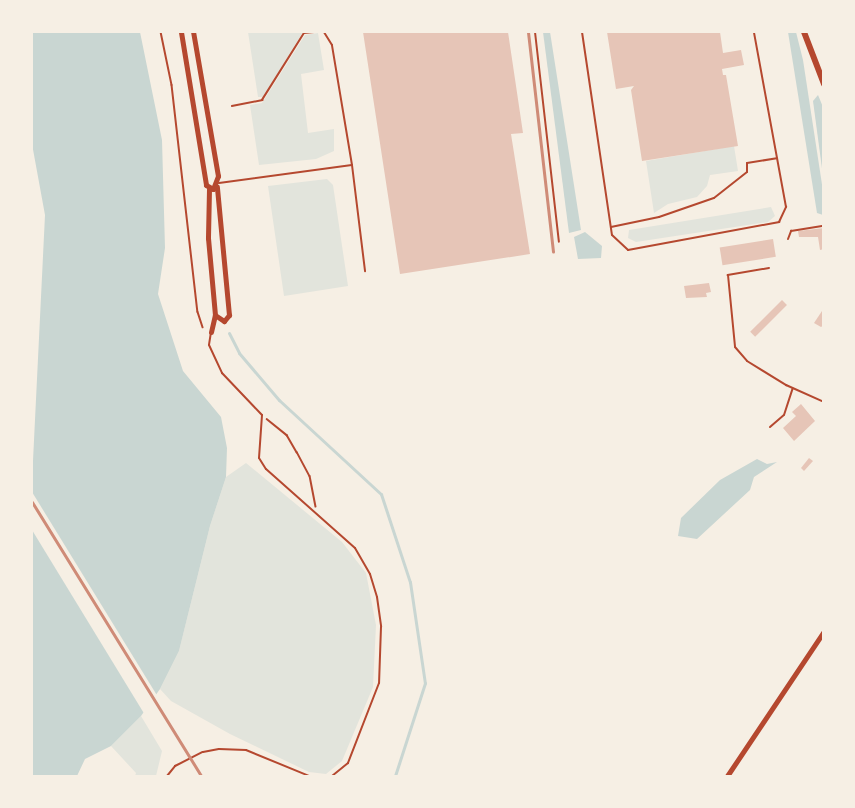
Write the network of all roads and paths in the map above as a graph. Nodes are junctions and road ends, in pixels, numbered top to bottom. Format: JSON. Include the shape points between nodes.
{"nodes":[{"id":1,"x":161,"y":32,"type":"edge"},
{"id":2,"x":181,"y":32,"type":"edge"},
{"id":3,"x":193,"y":32,"type":"edge"},
{"id":4,"x":314,"y":32,"type":"edge"},
{"id":5,"x":324,"y":32,"type":"edge"},
{"id":6,"x":536,"y":32,"type":"edge"},
{"id":7,"x":582,"y":32,"type":"edge"},
{"id":8,"x":754,"y":32,"type":"edge"},
{"id":9,"x":804,"y":32,"type":"edge"},
{"id":10,"x":824,"y":84,"type":"edge"},
{"id":11,"x":232,"y":106,"type":"dead end"},
{"id":12,"x":777,"y":158,"type":"junction"},
{"id":13,"x":352,"y":165,"type":"junction"},
{"id":14,"x":218,"y":185,"type":"junction"},
{"id":15,"x":209,"y":189,"type":"junction"},
{"id":16,"x":824,"y":226,"type":"edge"},
{"id":17,"x":611,"y":227,"type":"junction"},
{"id":18,"x":788,"y":239,"type":"dead end"},
{"id":19,"x":559,"y":242,"type":"dead end"},
{"id":20,"x":770,"y":268,"type":"dead end"},
{"id":21,"x":365,"y":271,"type":"dead end"},
{"id":22,"x":215,"y":315,"type":"junction"},
{"id":23,"x":211,"y":332,"type":"joint"},
{"id":24,"x":209,"y":345,"type":"junction"},
{"id":25,"x":793,"y":388,"type":"junction"},
{"id":26,"x":824,"y":402,"type":"edge"},
{"id":27,"x":262,"y":415,"type":"junction"},
{"id":28,"x":770,"y":427,"type":"dead end"},
{"id":29,"x":317,"y":514,"type":"junction"},
{"id":30,"x":824,"y":631,"type":"edge"},
{"id":31,"x":167,"y":777,"type":"edge"},
{"id":32,"x":309,"y":777,"type":"edge"},
{"id":33,"x":332,"y":777,"type":"edge"},
{"id":34,"x":727,"y":777,"type":"edge"}],
"edges":[{"from":1,"to":24,"type":"path","via":[[172,85],[198,312]]},
{"from":2,"to":15,"type":"street"},
{"from":3,"to":14,"type":"street"},
{"from":4,"to":11,"type":"path","via":[[304,33],[262,100]]},
{"from":5,"to":13,"type":"lane","via":[[332,45]]},
{"from":6,"to":19,"type":"lane"},
{"from":7,"to":17,"type":"lane"},
{"from":8,"to":12,"type":"lane"},
{"from":9,"to":10,"type":"street"},
{"from":12,"to":17,"type":"lane","via":[[747,163],[747,172],[714,198],[659,217]]},
{"from":12,"to":17,"type":"lane","via":[[786,207],[779,222],[627,250],[612,235]]},
{"from":13,"to":14,"type":"lane"},
{"from":13,"to":21,"type":"lane"},
{"from":14,"to":15,"type":"street"},
{"from":14,"to":22,"type":"street","via":[[229,315],[224,321]]},
{"from":15,"to":22,"type":"street","via":[[208,238]]},
{"from":16,"to":18,"type":"lane","via":[[791,231]]},
{"from":20,"to":25,"type":"lane","via":[[728,275],[735,347],[747,361]]},
{"from":22,"to":23,"type":"street"},
{"from":23,"to":24,"type":"lane"},
{"from":24,"to":27,"type":"lane","via":[[222,373]]},
{"from":25,"to":26,"type":"lane"},
{"from":25,"to":28,"type":"lane","via":[[784,415]]},
{"from":27,"to":29,"type":"path","via":[[286,435],[297,452],[313,486]]},
{"from":27,"to":29,"type":"lane","via":[[259,458],[266,470]]},
{"from":29,"to":33,"type":"lane","via":[[355,548],[370,573],[381,627],[379,683],[348,763]]},
{"from":30,"to":34,"type":"street"},
{"from":31,"to":32,"type":"lane","via":[[175,766],[219,749],[246,750]]}]}
